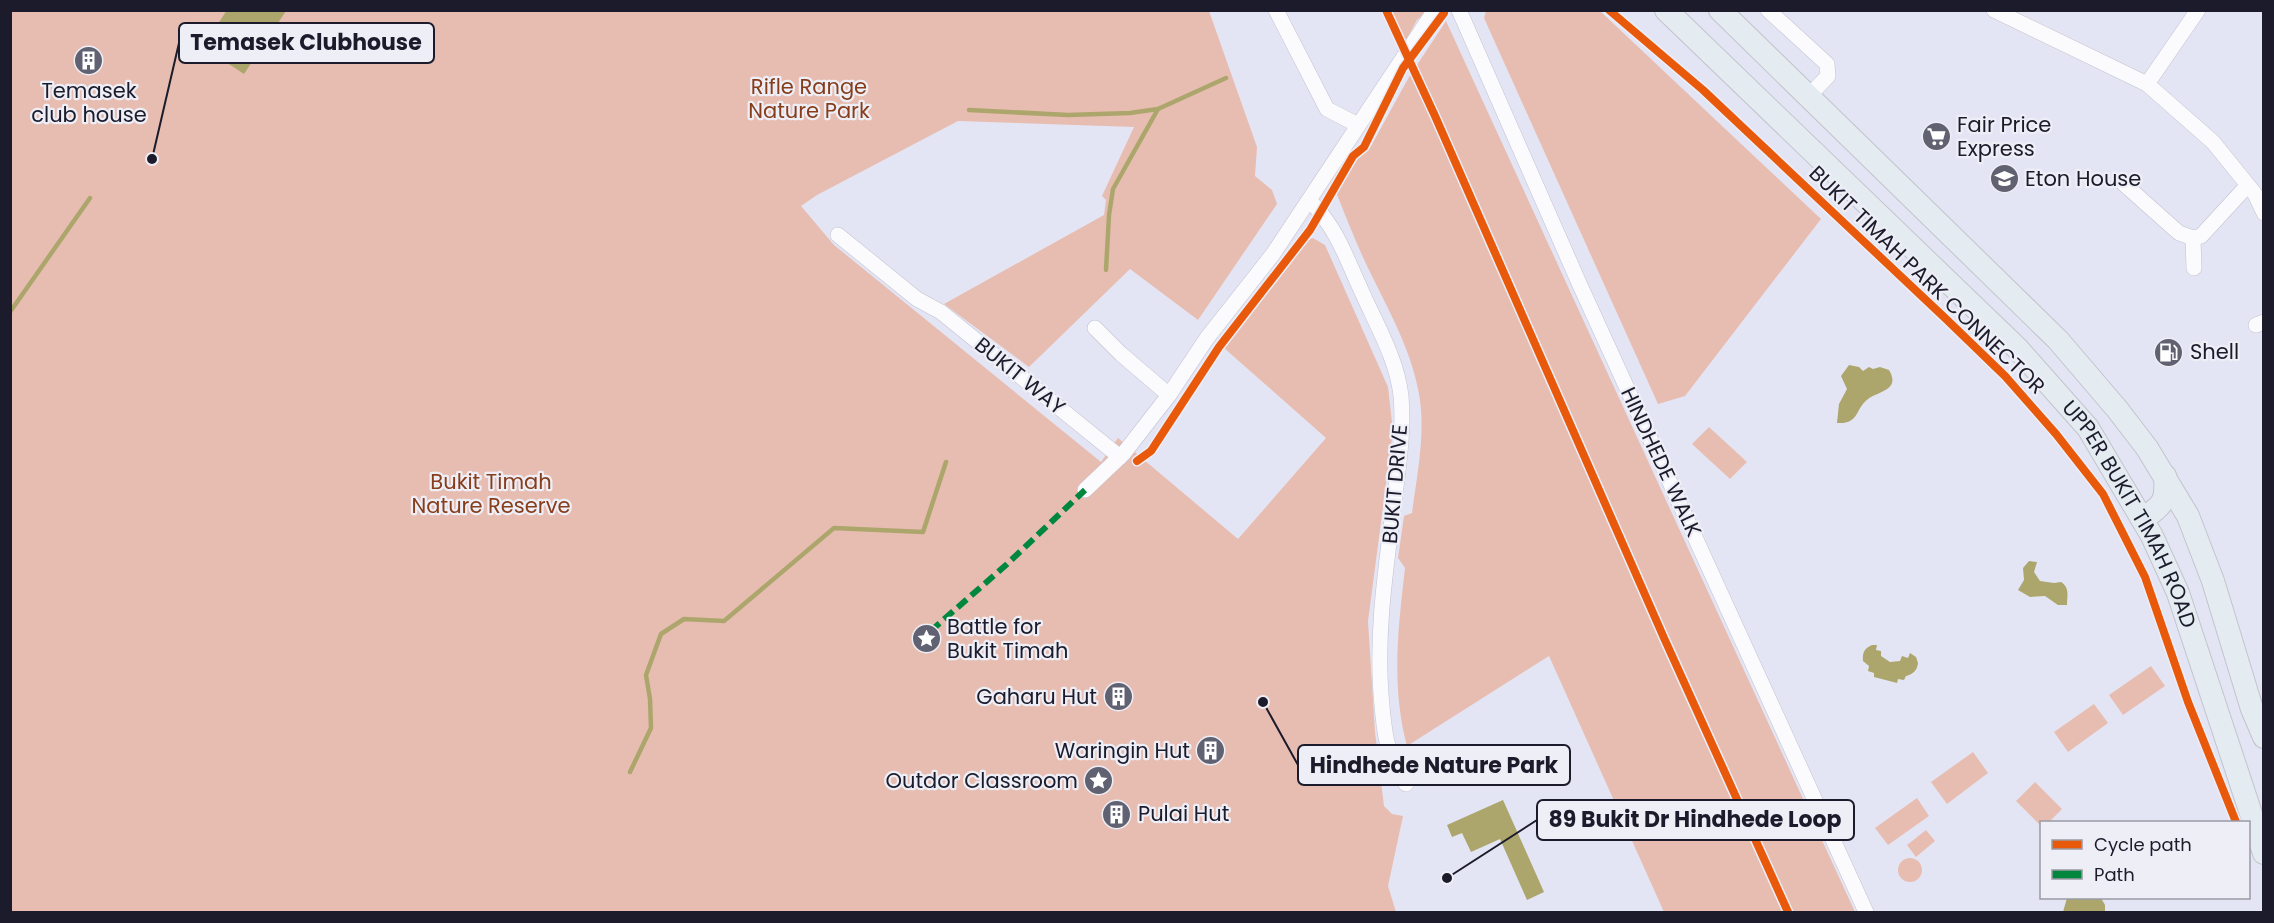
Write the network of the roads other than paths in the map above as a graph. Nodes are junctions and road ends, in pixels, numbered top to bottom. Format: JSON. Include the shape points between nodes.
{"nodes":[{"id":1,"x":1276,"y":10,"type":"edge"},
{"id":2,"x":1435,"y":10,"type":"edge"},
{"id":3,"x":1666,"y":10,"type":"edge"},
{"id":4,"x":1720,"y":10,"type":"edge"},
{"id":5,"x":1768,"y":10,"type":"edge"},
{"id":6,"x":1994,"y":10,"type":"edge"},
{"id":7,"x":2198,"y":10,"type":"edge"},
{"id":8,"x":1459,"y":11,"type":"edge"},
{"id":9,"x":2147,"y":84,"type":"junction"},
{"id":10,"x":1808,"y":97,"type":"junction"},
{"id":11,"x":1358,"y":125,"type":"junction"},
{"id":12,"x":2124,"y":184,"type":"dead end"},
{"id":13,"x":2255,"y":190,"type":"edge"},
{"id":14,"x":1310,"y":201,"type":"junction"},
{"id":15,"x":2264,"y":213,"type":"edge"},
{"id":16,"x":838,"y":235,"type":"dead end"},
{"id":17,"x":2193,"y":237,"type":"junction"},
{"id":18,"x":2194,"y":268,"type":"dead end"},
{"id":19,"x":1095,"y":328,"type":"dead end"},
{"id":20,"x":1168,"y":395,"type":"junction"},
{"id":21,"x":1117,"y":460,"type":"junction"},
{"id":22,"x":2165,"y":476,"type":"junction"},
{"id":23,"x":1085,"y":490,"type":"dead end"},
{"id":24,"x":2142,"y":519,"type":"junction"},
{"id":25,"x":2264,"y":737,"type":"edge"},
{"id":26,"x":1406,"y":784,"type":"dead end"},
{"id":27,"x":2264,"y":853,"type":"edge"},
{"id":28,"x":1866,"y":912,"type":"edge"}],
"edges":[{"from":1,"to":11,"type":"street","via":[[1327,109]]},
{"from":2,"to":11,"type":"street"},
{"from":3,"to":24,"type":"highway","name":"UPPER BUKIT TIMAH ROAD","via":[[2018,349],[2088,428]]},
{"from":4,"to":10,"type":"highway","name":"UPPER BUKIT TIMAH ROAD"},
{"from":5,"to":10,"type":"street","via":[[1827,64],[1828,76]]},
{"from":6,"to":9,"type":"street"},
{"from":7,"to":9,"type":"street"},
{"from":8,"to":28,"type":"street","name":"HINDHEDE WALK"},
{"from":9,"to":13,"type":"street","via":[[2213,142]]},
{"from":10,"to":22,"type":"highway","name":"UPPER BUKIT TIMAH ROAD","via":[[2072,355]]},
{"from":11,"to":14,"type":"street"},
{"from":12,"to":17,"type":"street","via":[[2179,233]]},
{"from":13,"to":15,"type":"street"},
{"from":13,"to":17,"type":"street","via":[[2201,236]]},
{"from":14,"to":20,"type":"street"},
{"from":14,"to":26,"type":"street","name":"BUKIT DRIVE","via":[[1335,232],[1396,370],[1401,395],[1399,461],[1381,607],[1380,670],[1384,732],[1394,768]]},
{"from":16,"to":21,"type":"street","name":"BUKIT WAY","via":[[917,299],[925,311]]},
{"from":17,"to":18,"type":"street"},
{"from":19,"to":20,"type":"street"},
{"from":20,"to":21,"type":"street"},
{"from":21,"to":23,"type":"street"},
{"from":22,"to":24,"type":"highway","via":[[2164,500],[2156,511]]},
{"from":22,"to":25,"type":"highway","name":"UPPER BUKIT TIMAH ROAD","via":[[2188,516],[2213,580]]},
{"from":24,"to":27,"type":"highway","name":"UPPER BUKIT TIMAH ROAD","via":[[2178,593]]}]}
